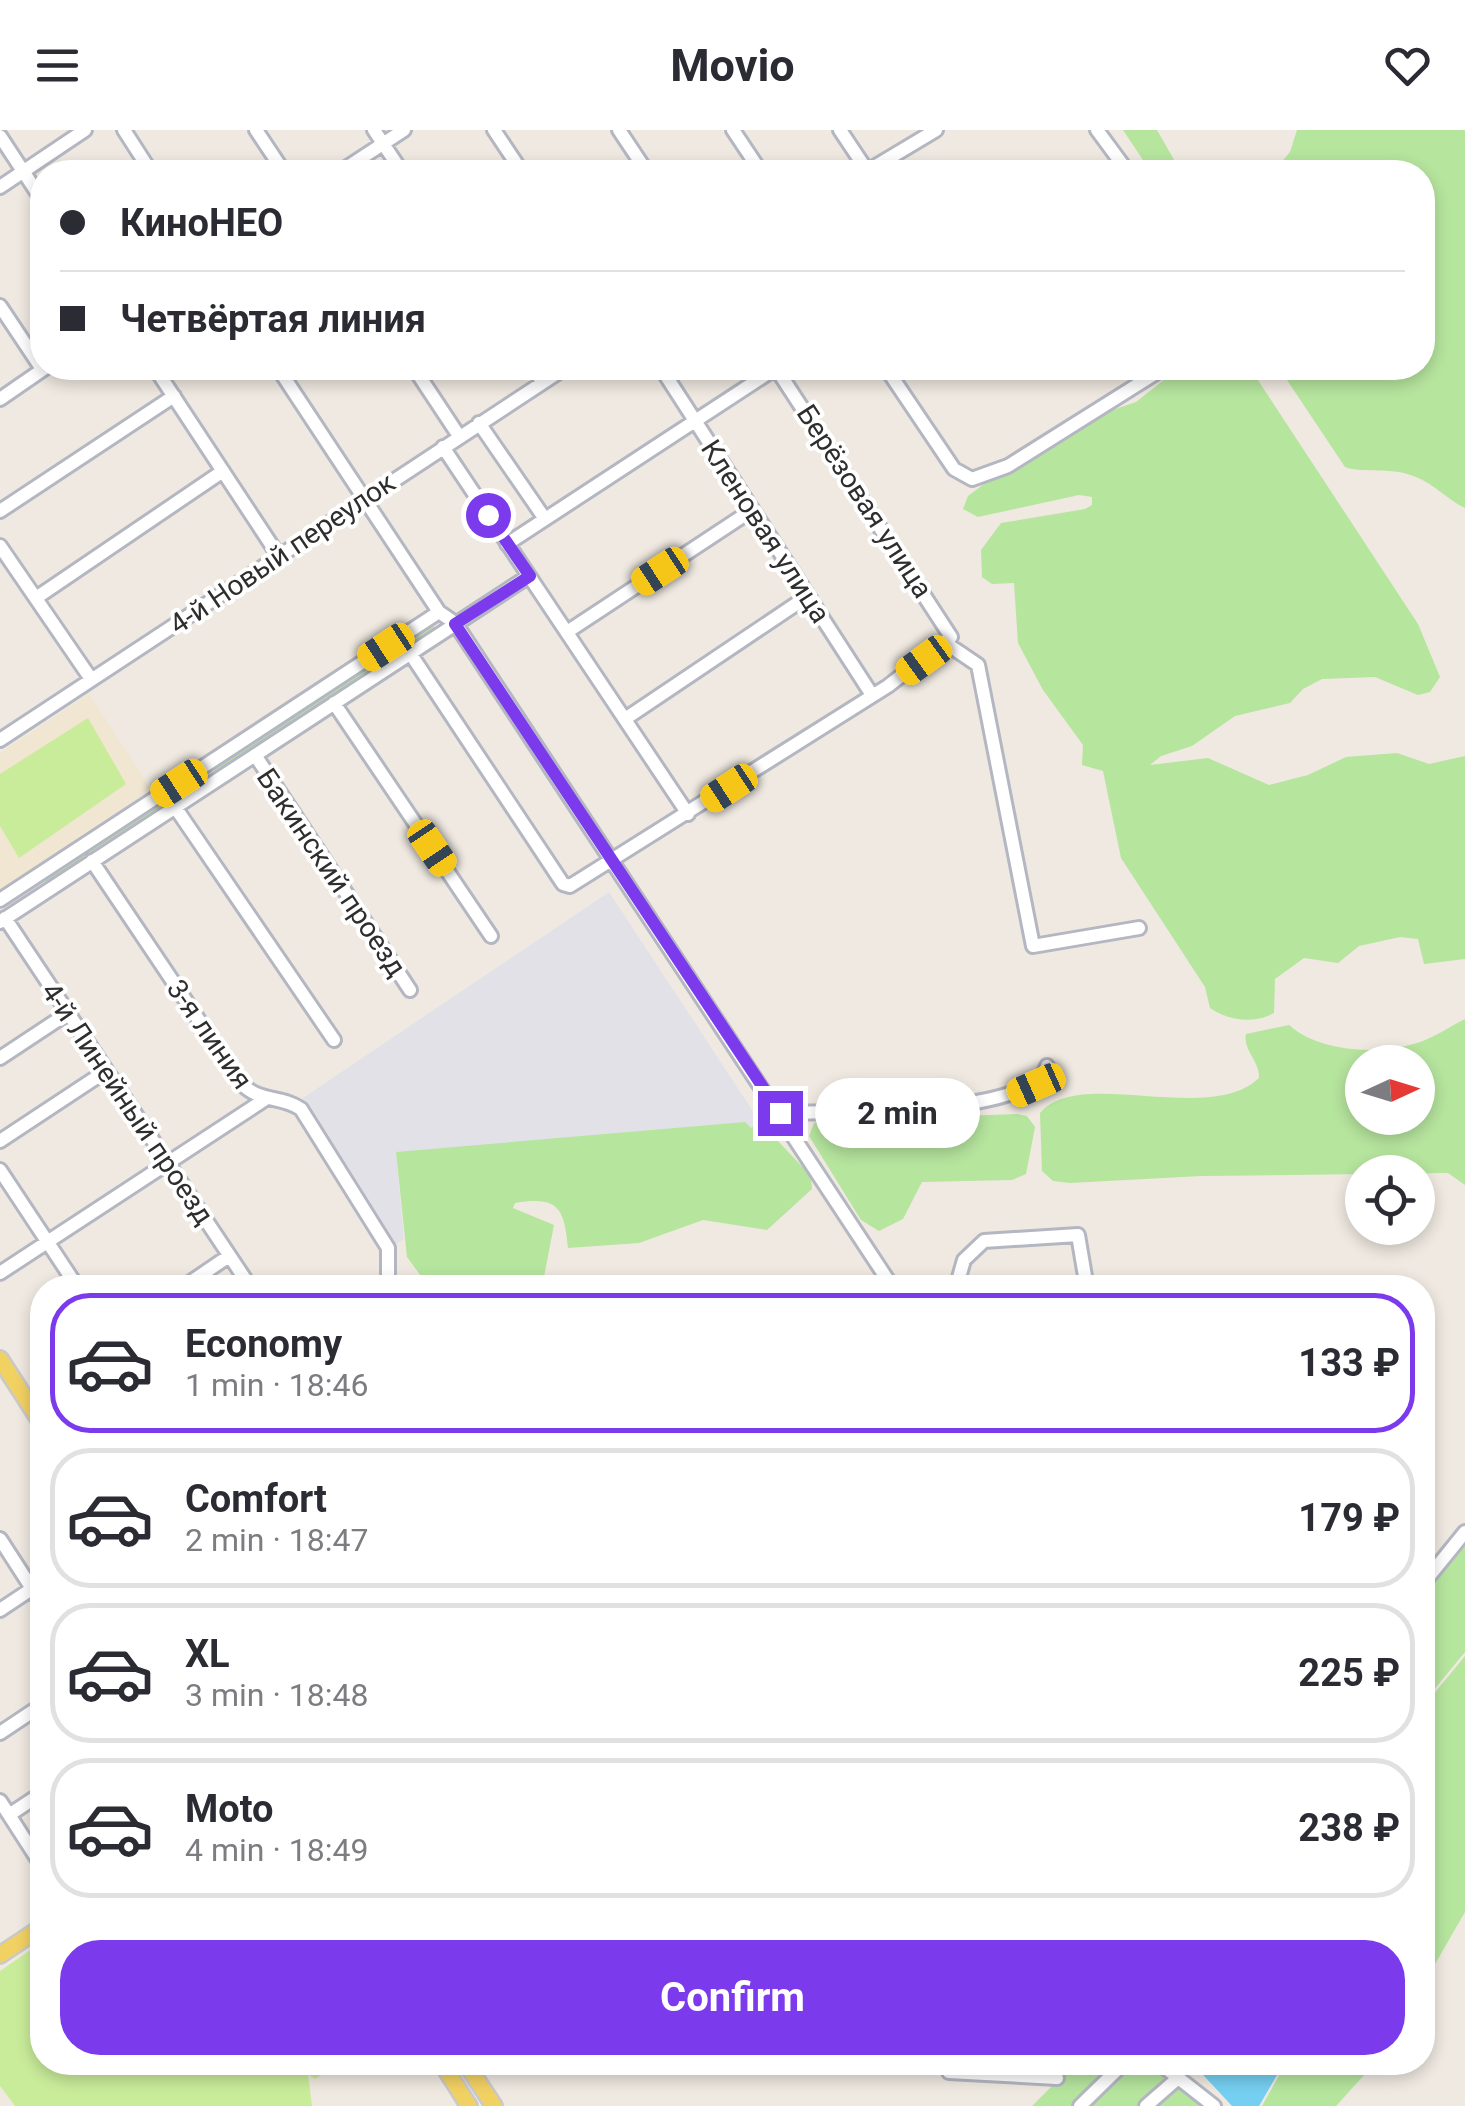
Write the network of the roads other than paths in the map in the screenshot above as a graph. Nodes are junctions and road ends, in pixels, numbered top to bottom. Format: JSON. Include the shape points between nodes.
{"nodes":[{"id":1,"x":85,"y":130,"type":"edge"},
{"id":2,"x":124,"y":130,"type":"edge"},
{"id":3,"x":256,"y":130,"type":"edge"},
{"id":4,"x":374,"y":130,"type":"edge"},
{"id":5,"x":404,"y":130,"type":"edge"},
{"id":6,"x":494,"y":130,"type":"edge"},
{"id":7,"x":619,"y":130,"type":"edge"},
{"id":8,"x":732,"y":130,"type":"edge"},
{"id":9,"x":840,"y":130,"type":"edge"},
{"id":10,"x":936,"y":130,"type":"edge"},
{"id":11,"x":1097,"y":130,"type":"edge"},
{"id":12,"x":0,"y":136,"type":"edge"},
{"id":13,"x":383,"y":144,"type":"junction"},
{"id":14,"x":41,"y":160,"type":"edge"},
{"id":15,"x":143,"y":160,"type":"edge"},
{"id":16,"x":276,"y":160,"type":"edge"},
{"id":17,"x":358,"y":160,"type":"edge"},
{"id":18,"x":394,"y":160,"type":"edge"},
{"id":19,"x":514,"y":160,"type":"edge"},
{"id":20,"x":639,"y":160,"type":"edge"},
{"id":21,"x":752,"y":160,"type":"edge"},
{"id":22,"x":859,"y":160,"type":"edge"},
{"id":23,"x":887,"y":160,"type":"edge"},
{"id":24,"x":1119,"y":160,"type":"edge"},
{"id":25,"x":30,"y":168,"type":"edge"},
{"id":26,"x":24,"y":172,"type":"junction"},
{"id":27,"x":30,"y":181,"type":"edge"},
{"id":28,"x":0,"y":187,"type":"edge"},
{"id":29,"x":0,"y":306,"type":"edge"},
{"id":30,"x":30,"y":348,"type":"edge"},
{"id":31,"x":30,"y":376,"type":"edge"},
{"id":32,"x":163,"y":380,"type":"edge"},
{"id":33,"x":286,"y":380,"type":"edge"},
{"id":34,"x":422,"y":380,"type":"edge"},
{"id":35,"x":545,"y":380,"type":"edge"},
{"id":36,"x":669,"y":380,"type":"edge"},
{"id":37,"x":758,"y":380,"type":"edge"},
{"id":38,"x":784,"y":380,"type":"edge"},
{"id":39,"x":894,"y":380,"type":"edge"},
{"id":40,"x":1145,"y":380,"type":"edge"},
{"id":41,"x":542,"y":382,"type":"joint"},
{"id":42,"x":2,"y":392,"type":"edge"},
{"id":43,"x":174,"y":396,"type":"junction"},
{"id":44,"x":696,"y":420,"type":"junction"},
{"id":45,"x":479,"y":423,"type":"junction"},
{"id":46,"x":459,"y":436,"type":"junction"},
{"id":47,"x":442,"y":446,"type":"junction"},
{"id":48,"x":223,"y":471,"type":"junction"},
{"id":49,"x":364,"y":498,"type":"junction"},
{"id":50,"x":752,"y":510,"type":"junction"},
{"id":51,"x":0,"y":511,"type":"edge"},
{"id":52,"x":545,"y":519,"type":"junction"},
{"id":53,"x":507,"y":544,"type":"junction"},
{"id":54,"x":0,"y":546,"type":"edge"},
{"id":55,"x":278,"y":555,"type":"junction"},
{"id":56,"x":530,"y":576,"type":"junction"},
{"id":57,"x":808,"y":596,"type":"junction"},
{"id":58,"x":36,"y":598,"type":"junction"},
{"id":59,"x":439,"y":612,"type":"junction"},
{"id":60,"x":455,"y":624,"type":"junction"},
{"id":61,"x":567,"y":632,"type":"junction"},
{"id":62,"x":949,"y":640,"type":"junction"},
{"id":63,"x":410,"y":653,"type":"junction"},
{"id":64,"x":92,"y":680,"type":"junction"},
{"id":65,"x":872,"y":696,"type":"junction"},
{"id":66,"x":334,"y":703,"type":"junction"},
{"id":67,"x":625,"y":719,"type":"junction"},
{"id":68,"x":2,"y":735,"type":"edge"},
{"id":69,"x":254,"y":755,"type":"junction"},
{"id":70,"x":207,"y":765,"type":"junction"},
{"id":71,"x":216,"y":780,"type":"junction"},
{"id":72,"x":175,"y":808,"type":"junction"},
{"id":73,"x":688,"y":814,"type":"junction"},
{"id":74,"x":613,"y":860,"type":"junction"},
{"id":75,"x":92,"y":861,"type":"junction"},
{"id":76,"x":37,"y":876,"type":"junction"},
{"id":77,"x":46,"y":891,"type":"junction"},
{"id":78,"x":0,"y":900,"type":"edge"},
{"id":79,"x":2,"y":920,"type":"edge"},
{"id":80,"x":1139,"y":928,"type":"dead end"},
{"id":81,"x":491,"y":936,"type":"dead end"},
{"id":82,"x":410,"y":990,"type":"dead end"},
{"id":83,"x":68,"y":1014,"type":"junction"},
{"id":84,"x":334,"y":1040,"type":"dead end"},
{"id":85,"x":0,"y":1058,"type":"edge"},
{"id":86,"x":1048,"y":1066,"type":"dead end"},
{"id":87,"x":106,"y":1070,"type":"junction"},
{"id":88,"x":267,"y":1098,"type":"junction"},
{"id":89,"x":780,"y":1113,"type":"junction"},
{"id":90,"x":0,"y":1141,"type":"edge"},
{"id":91,"x":168,"y":1163,"type":"junction"},
{"id":92,"x":0,"y":1170,"type":"edge"},
{"id":93,"x":47,"y":1242,"type":"junction"},
{"id":94,"x":230,"y":1256,"type":"junction"},
{"id":95,"x":0,"y":1273,"type":"edge"},
{"id":96,"x":69,"y":1275,"type":"edge"},
{"id":97,"x":202,"y":1275,"type":"edge"},
{"id":98,"x":242,"y":1275,"type":"edge"},
{"id":99,"x":388,"y":1275,"type":"edge"},
{"id":100,"x":884,"y":1275,"type":"edge"},
{"id":101,"x":960,"y":1275,"type":"edge"},
{"id":102,"x":1085,"y":1275,"type":"edge"},
{"id":103,"x":0,"y":1359,"type":"edge"},
{"id":104,"x":30,"y":1405,"type":"edge"},
{"id":105,"x":1465,"y":1532,"type":"edge"},
{"id":106,"x":0,"y":1540,"type":"edge"},
{"id":107,"x":1435,"y":1569,"type":"edge"},
{"id":108,"x":30,"y":1576,"type":"edge"},
{"id":109,"x":30,"y":1590,"type":"edge"},
{"id":110,"x":0,"y":1610,"type":"edge"},
{"id":111,"x":30,"y":1713,"type":"edge"},
{"id":112,"x":0,"y":1733,"type":"edge"},
{"id":113,"x":0,"y":1801,"type":"edge"},
{"id":114,"x":30,"y":1801,"type":"edge"},
{"id":115,"x":9,"y":1815,"type":"junction"},
{"id":116,"x":30,"y":1847,"type":"edge"},
{"id":117,"x":30,"y":1935,"type":"edge"},
{"id":118,"x":0,"y":1955,"type":"edge"},
{"id":119,"x":449,"y":2075,"type":"edge"},
{"id":120,"x":473,"y":2075,"type":"edge"},
{"id":121,"x":1027,"y":2075,"type":"edge"},
{"id":122,"x":1112,"y":2075,"type":"edge"},
{"id":123,"x":1174,"y":2075,"type":"edge"},
{"id":124,"x":1057,"y":2078,"type":"dead end"},
{"id":125,"x":1178,"y":2078,"type":"junction"},
{"id":126,"x":484,"y":2092,"type":"junction"},
{"id":127,"x":468,"y":2104,"type":"edge"},
{"id":128,"x":494,"y":2106,"type":"edge"},
{"id":129,"x":1080,"y":2106,"type":"edge"},
{"id":130,"x":1146,"y":2106,"type":"edge"},
{"id":131,"x":1214,"y":2106,"type":"edge"}],
"edges":[{"from":1,"to":14,"type":"street"},
{"from":2,"to":15,"type":"street"},
{"from":3,"to":16,"type":"street"},
{"from":4,"to":13,"type":"street"},
{"from":5,"to":13,"type":"street"},
{"from":6,"to":19,"type":"street"},
{"from":7,"to":20,"type":"street"},
{"from":8,"to":21,"type":"street"},
{"from":9,"to":22,"type":"street"},
{"from":10,"to":23,"type":"street"},
{"from":11,"to":24,"type":"street"},
{"from":12,"to":26,"type":"street"},
{"from":13,"to":17,"type":"street"},
{"from":13,"to":18,"type":"street"},
{"from":25,"to":26,"type":"street"},
{"from":26,"to":27,"type":"street"},
{"from":26,"to":28,"type":"street"},
{"from":29,"to":30,"type":"street"},
{"from":31,"to":42,"type":"street"},
{"from":32,"to":43,"type":"street"},
{"from":33,"to":49,"type":"street"},
{"from":34,"to":46,"type":"street"},
{"from":35,"to":41,"type":"street","name":"4-й Новый переулок"},
{"from":36,"to":44,"type":"street","name":"Кленовая улица"},
{"from":37,"to":44,"type":"street"},
{"from":38,"to":62,"type":"street","name":"Берёзовая улица"},
{"from":39,"to":40,"type":"street","via":[[954,468],[972,479],[988,477]]},
{"from":41,"to":45,"type":"street","name":"4-й Новый переулок"},
{"from":43,"to":48,"type":"street"},
{"from":43,"to":51,"type":"street"},
{"from":44,"to":50,"type":"street","name":"Кленовая улица"},
{"from":44,"to":52,"type":"street"},
{"from":45,"to":46,"type":"street","name":"4-й Новый переулок"},
{"from":45,"to":52,"type":"street"},
{"from":46,"to":47,"type":"street","name":"4-й Новый переулок"},
{"from":47,"to":49,"type":"street","name":"4-й Новый переулок"},
{"from":47,"to":53,"type":"street"},
{"from":48,"to":55,"type":"street"},
{"from":48,"to":58,"type":"street"},
{"from":49,"to":55,"type":"street","name":"4-й Новый переулок"},
{"from":49,"to":59,"type":"street"},
{"from":50,"to":57,"type":"street","name":"Кленовая улица"},
{"from":50,"to":61,"type":"street"},
{"from":52,"to":53,"type":"street"},
{"from":53,"to":56,"type":"street"},
{"from":54,"to":58,"type":"street"},
{"from":55,"to":64,"type":"street","name":"4-й Новый переулок"},
{"from":56,"to":60,"type":"street"},
{"from":56,"to":61,"type":"street"},
{"from":57,"to":65,"type":"street","name":"Кленовая улица"},
{"from":57,"to":67,"type":"street"},
{"from":58,"to":64,"type":"street"},
{"from":59,"to":60,"type":"street"},
{"from":59,"to":70,"type":"street"},
{"from":60,"to":63,"type":"street"},
{"from":60,"to":74,"type":"street"},
{"from":61,"to":67,"type":"street"},
{"from":62,"to":65,"type":"street"},
{"from":62,"to":80,"type":"street","name":"Берёзовая улица","via":[[978,665],[1033,946]]},
{"from":63,"to":66,"type":"street"},
{"from":63,"to":74,"type":"street","via":[[562,884],[576,885]]},
{"from":64,"to":68,"type":"street","name":"4-й Новый переулок"},
{"from":65,"to":73,"type":"street"},
{"from":66,"to":69,"type":"street"},
{"from":66,"to":81,"type":"street"},
{"from":67,"to":73,"type":"street"},
{"from":69,"to":71,"type":"street"},
{"from":69,"to":82,"type":"street","name":"Бакинский проезд"},
{"from":70,"to":71,"type":"street"},
{"from":70,"to":76,"type":"street"},
{"from":71,"to":72,"type":"street"},
{"from":72,"to":75,"type":"street"},
{"from":72,"to":84,"type":"street"},
{"from":73,"to":74,"type":"street"},
{"from":74,"to":89,"type":"street"},
{"from":75,"to":77,"type":"street"},
{"from":75,"to":88,"type":"street","name":"3-я линия","via":[[241,1083],[252,1096]]},
{"from":76,"to":77,"type":"street"},
{"from":76,"to":78,"type":"street"},
{"from":77,"to":79,"type":"street"},
{"from":79,"to":83,"type":"street","name":"4-й Линейный проезд"},
{"from":83,"to":85,"type":"street"},
{"from":83,"to":87,"type":"street","name":"4-й Линейный проезд"},
{"from":86,"to":89,"type":"street","via":[[1036,1085],[993,1100]]},
{"from":87,"to":90,"type":"street"},
{"from":87,"to":91,"type":"street","name":"4-й Линейный проезд"},
{"from":88,"to":91,"type":"street"},
{"from":88,"to":99,"type":"street","name":"3-я линия","via":[[301,1109],[388,1248]]},
{"from":89,"to":100,"type":"street"},
{"from":91,"to":93,"type":"street"},
{"from":91,"to":94,"type":"street","name":"4-й Линейный проезд"},
{"from":92,"to":93,"type":"street"},
{"from":93,"to":95,"type":"street"},
{"from":93,"to":96,"type":"street"},
{"from":94,"to":97,"type":"street"},
{"from":94,"to":98,"type":"street","name":"4-й Линейный проезд"},
{"from":101,"to":102,"type":"street","via":[[964,1260],[984,1240],[1064,1236],[1078,1236]]},
{"from":103,"to":104,"type":"main road"},
{"from":105,"to":107,"type":"street"},
{"from":106,"to":108,"type":"street"},
{"from":109,"to":110,"type":"street"},
{"from":111,"to":112,"type":"street"},
{"from":113,"to":115,"type":"street"},
{"from":114,"to":115,"type":"street"},
{"from":115,"to":116,"type":"street"},
{"from":117,"to":118,"type":"main road"},
{"from":119,"to":127,"type":"main road"},
{"from":120,"to":126,"type":"main road"},
{"from":121,"to":124,"type":"street"},
{"from":122,"to":129,"type":"street"},
{"from":123,"to":125,"type":"street"},
{"from":125,"to":130,"type":"street"},
{"from":125,"to":131,"type":"street"},
{"from":126,"to":127,"type":"main road"},
{"from":126,"to":128,"type":"main road"}]}
